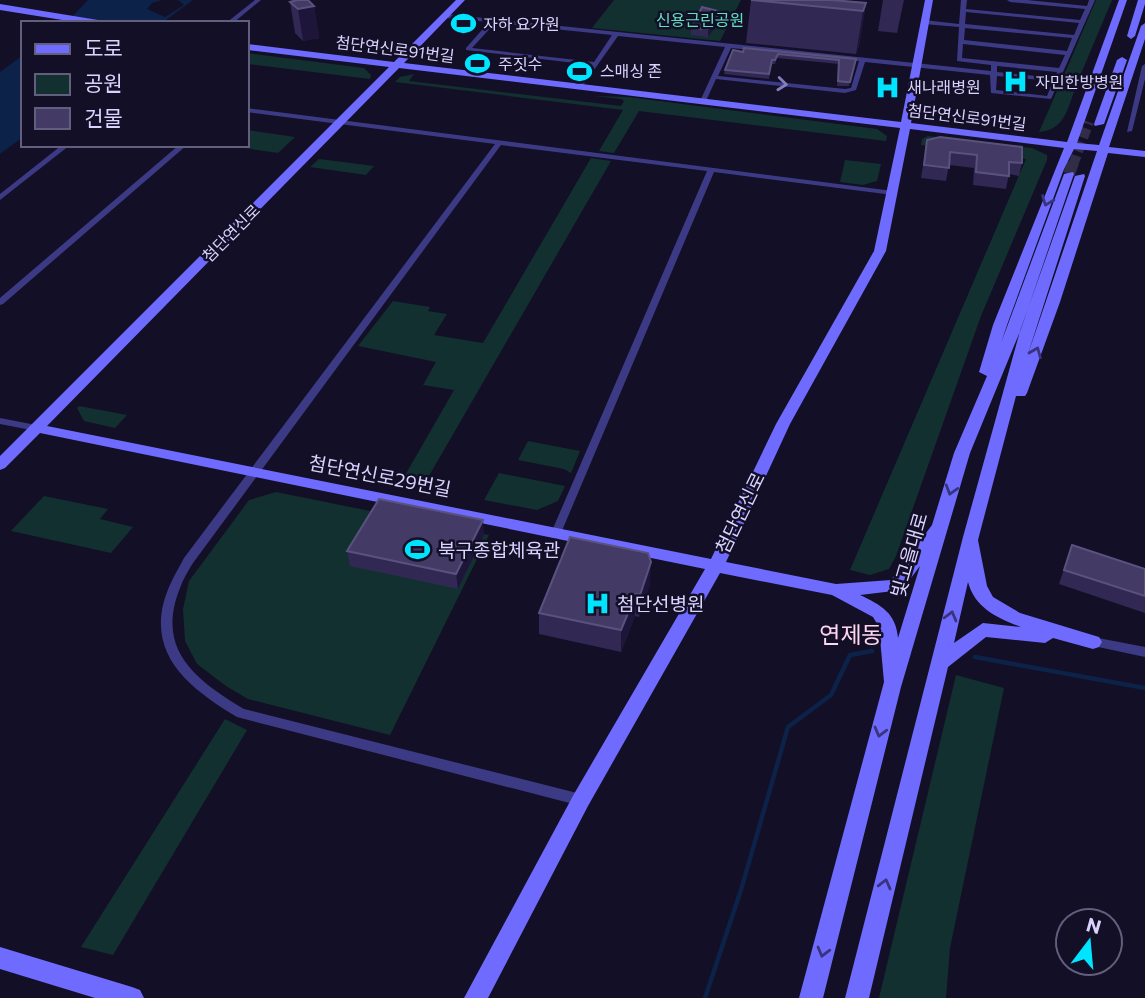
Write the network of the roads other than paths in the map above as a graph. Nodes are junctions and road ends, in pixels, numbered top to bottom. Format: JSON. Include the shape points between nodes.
{"nodes":[{"id":1,"x":258,"y":0,"type":"edge"},
{"id":2,"x":461,"y":0,"type":"edge"},
{"id":3,"x":929,"y":0,"type":"edge"},
{"id":4,"x":964,"y":0,"type":"edge"},
{"id":5,"x":1010,"y":0,"type":"edge"},
{"id":6,"x":1092,"y":0,"type":"edge"},
{"id":7,"x":1123,"y":0,"type":"edge"},
{"id":8,"x":1133,"y":0,"type":"edge"},
{"id":9,"x":1142,"y":0,"type":"edge"},
{"id":10,"x":0,"y":7,"type":"edge"},
{"id":11,"x":1088,"y":8,"type":"junction"},
{"id":12,"x":964,"y":10,"type":"junction"},
{"id":13,"x":446,"y":16,"type":"junction"},
{"id":14,"x":86,"y":21,"type":"edge"},
{"id":15,"x":232,"y":21,"type":"edge"},
{"id":16,"x":493,"y":21,"type":"junction"},
{"id":17,"x":924,"y":22,"type":"junction"},
{"id":18,"x":1082,"y":22,"type":"junction"},
{"id":19,"x":962,"y":26,"type":"junction"},
{"id":20,"x":1145,"y":26,"type":"edge"},
{"id":21,"x":616,"y":34,"type":"junction"},
{"id":22,"x":1075,"y":37,"type":"junction"},
{"id":23,"x":961,"y":42,"type":"junction"},
{"id":24,"x":729,"y":45,"type":"junction"},
{"id":25,"x":248,"y":47,"type":"edge"},
{"id":26,"x":1068,"y":53,"type":"junction"},
{"id":27,"x":863,"y":59,"type":"junction"},
{"id":28,"x":994,"y":63,"type":"junction"},
{"id":29,"x":595,"y":64,"type":"junction"},
{"id":30,"x":397,"y":65,"type":"junction"},
{"id":31,"x":916,"y":65,"type":"junction"},
{"id":32,"x":1144,"y":69,"type":"edge"},
{"id":33,"x":1061,"y":70,"type":"junction"},
{"id":34,"x":993,"y":74,"type":"junction"},
{"id":35,"x":714,"y":77,"type":"junction"},
{"id":36,"x":1057,"y":80,"type":"junction"},
{"id":37,"x":580,"y":86,"type":"junction"},
{"id":38,"x":703,"y":101,"type":"junction"},
{"id":39,"x":248,"y":110,"type":"edge"},
{"id":40,"x":341,"y":122,"type":"junction"},
{"id":41,"x":906,"y":125,"type":"junction"},
{"id":42,"x":1094,"y":125,"type":"junction"},
{"id":43,"x":1129,"y":131,"type":"dead end"},
{"id":44,"x":1017,"y":139,"type":"junction"},
{"id":45,"x":499,"y":143,"type":"junction"},
{"id":46,"x":1071,"y":145,"type":"junction"},
{"id":47,"x":64,"y":147,"type":"edge"},
{"id":48,"x":182,"y":147,"type":"edge"},
{"id":49,"x":1102,"y":149,"type":"junction"},
{"id":50,"x":1145,"y":154,"type":"edge"},
{"id":51,"x":711,"y":170,"type":"junction"},
{"id":52,"x":1075,"y":174,"type":"junction"},
{"id":53,"x":893,"y":193,"type":"junction"},
{"id":54,"x":0,"y":198,"type":"edge"},
{"id":55,"x":0,"y":302,"type":"edge"},
{"id":56,"x":0,"y":421,"type":"edge"},
{"id":57,"x":36,"y":428,"type":"junction"},
{"id":58,"x":0,"y":465,"type":"edge"},
{"id":59,"x":254,"y":472,"type":"junction"},
{"id":60,"x":938,"y":529,"type":"junction"},
{"id":61,"x":556,"y":533,"type":"junction"},
{"id":62,"x":971,"y":537,"type":"junction"},
{"id":63,"x":716,"y":565,"type":"junction"},
{"id":64,"x":836,"y":590,"type":"junction"},
{"id":65,"x":1093,"y":642,"type":"junction"},
{"id":66,"x":1145,"y":652,"type":"edge"},
{"id":67,"x":938,"y":665,"type":"junction"},
{"id":68,"x":892,"y":687,"type":"junction"},
{"id":69,"x":581,"y":800,"type":"junction"},
{"id":70,"x":0,"y":958,"type":"edge"},
{"id":71,"x":132,"y":998,"type":"edge"},
{"id":72,"x":476,"y":998,"type":"edge"},
{"id":73,"x":811,"y":998,"type":"edge"},
{"id":74,"x":857,"y":998,"type":"edge"}],
"edges":[{"from":1,"to":15,"type":"street"},
{"from":2,"to":13,"type":"street","name":"첨단연신로"},
{"from":3,"to":17,"type":"street","name":"첨단연신로"},
{"from":4,"to":12,"type":"street"},
{"from":5,"to":11,"type":"street"},
{"from":6,"to":11,"type":"street"},
{"from":7,"to":42,"type":"street"},
{"from":8,"to":42,"type":"street"},
{"from":9,"to":42,"type":"street"},
{"from":10,"to":14,"type":"street"},
{"from":11,"to":18,"type":"street"},
{"from":12,"to":18,"type":"street"},
{"from":12,"to":19,"type":"street"},
{"from":13,"to":16,"type":"street"},
{"from":13,"to":30,"type":"street","name":"첨단연신로"},
{"from":16,"to":21,"type":"street"},
{"from":16,"to":29,"type":"street","via":[[468,49]]},
{"from":17,"to":19,"type":"street"},
{"from":17,"to":31,"type":"street","name":"첨단연신로"},
{"from":18,"to":22,"type":"street"},
{"from":19,"to":22,"type":"street"},
{"from":19,"to":23,"type":"street"},
{"from":20,"to":42,"type":"street"},
{"from":21,"to":24,"type":"street"},
{"from":21,"to":29,"type":"street"},
{"from":22,"to":26,"type":"street"},
{"from":23,"to":26,"type":"street"},
{"from":23,"to":28,"type":"street","via":[[959,60]]},
{"from":24,"to":27,"type":"street"},
{"from":24,"to":35,"type":"street"},
{"from":25,"to":30,"type":"street","name":"첨단연신로91번길"},
{"from":26,"to":33,"type":"street"},
{"from":27,"to":31,"type":"street"},
{"from":35,"to":27,"type":"street","one_way":true,"via":[[845,91],[854,89]]},
{"from":28,"to":33,"type":"street"},
{"from":28,"to":34,"type":"street"},
{"from":29,"to":37,"type":"street"},
{"from":30,"to":37,"type":"street","name":"첨단연신로91번길"},
{"from":30,"to":40,"type":"street","name":"첨단연신로"},
{"from":31,"to":34,"type":"street"},
{"from":31,"to":41,"type":"street","name":"첨단연신로"},
{"from":32,"to":43,"type":"street"},
{"from":33,"to":36,"type":"street"},
{"from":34,"to":36,"type":"street"},
{"from":34,"to":36,"type":"street","via":[[993,92],[1049,98]]},
{"from":35,"to":38,"type":"street"},
{"from":37,"to":38,"type":"street","name":"첨단연신로91번길"},
{"from":38,"to":41,"type":"street","name":"첨단연신로91번길"},
{"from":39,"to":40,"type":"street"},
{"from":40,"to":45,"type":"street"},
{"from":40,"to":57,"type":"street","name":"첨단연신로"},
{"from":41,"to":44,"type":"street","name":"첨단연신로91번길"},
{"from":41,"to":53,"type":"street","name":"첨단연신로"},
{"from":42,"to":44,"type":"street","via":[[1058,136]]},
{"from":42,"to":46,"type":"street"},
{"from":42,"to":49,"type":"street"},
{"from":42,"to":50,"type":"street"},
{"from":44,"to":46,"type":"street","name":"첨단연신로91번길"},
{"from":44,"to":52,"type":"street","via":[[1053,152]]},
{"from":45,"to":51,"type":"street"},
{"from":45,"to":59,"type":"street"},
{"from":46,"to":49,"type":"street","name":"첨단연신로91번길"},
{"from":46,"to":52,"type":"street"},
{"from":47,"to":54,"type":"street"},
{"from":48,"to":55,"type":"street"},
{"from":49,"to":50,"type":"street","name":"첨단연신로91번길"},
{"from":49,"to":52,"type":"street"},
{"from":50,"to":52,"type":"street","via":[[1114,159]]},
{"from":51,"to":53,"type":"street"},
{"from":51,"to":61,"type":"street"},
{"from":52,"to":60,"type":"street","name":"빛고을대로","one_way":true,"via":[[962,453]]},
{"from":62,"to":52,"type":"street","one_way":true},
{"from":53,"to":63,"type":"street","name":"첨단연신로","via":[[880,251],[783,424]]},
{"from":56,"to":57,"type":"street"},
{"from":57,"to":58,"type":"street","name":"첨단연신로"},
{"from":57,"to":59,"type":"street","name":"첨단연신로29번길"},
{"from":59,"to":61,"type":"street","name":"첨단연신로29번길"},
{"from":59,"to":69,"type":"street","via":[[188,561],[171,594],[166,632],[173,658],[191,682],[241,713]]},
{"from":60,"to":64,"type":"street","via":[[896,586]]},
{"from":60,"to":68,"type":"street","name":"빛고을대로"},
{"from":61,"to":63,"type":"street","name":"첨단연신로29번길"},
{"from":62,"to":65,"type":"street","via":[[980,593],[997,609],[1015,619]]},
{"from":67,"to":62,"type":"street","one_way":true},
{"from":63,"to":64,"type":"street","name":"첨단연신로29번길"},
{"from":63,"to":69,"type":"street","name":"첨단연신로"},
{"from":64,"to":68,"type":"street","via":[[879,612],[888,626]]},
{"from":65,"to":66,"type":"street"},
{"from":65,"to":67,"type":"street","via":[[983,630]]},
{"from":74,"to":67,"type":"street","one_way":true},
{"from":68,"to":73,"type":"street","name":"빛고을대로","one_way":true},
{"from":69,"to":72,"type":"street","name":"첨단연신로"},
{"from":70,"to":71,"type":"street"}]}
